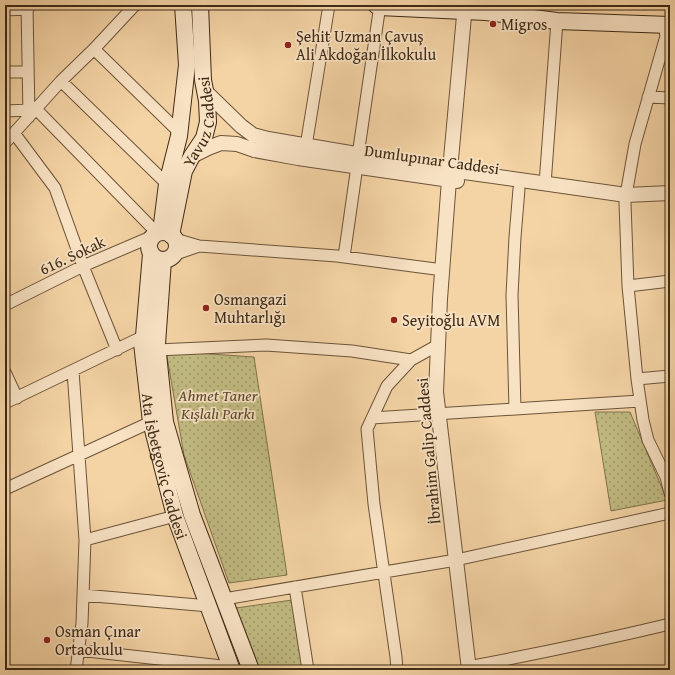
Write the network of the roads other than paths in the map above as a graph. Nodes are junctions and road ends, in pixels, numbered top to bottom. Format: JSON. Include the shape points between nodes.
{"nodes":[{"id":1,"x":136,"y":5,"type":"edge"},
{"id":2,"x":184,"y":5,"type":"edge"},
{"id":3,"x":200,"y":5,"type":"edge"},
{"id":4,"x":329,"y":5,"type":"edge"},
{"id":5,"x":378,"y":6,"type":"edge"},
{"id":6,"x":28,"y":7,"type":"edge"},
{"id":7,"x":465,"y":8,"type":"edge"},
{"id":8,"x":5,"y":10,"type":"edge"},
{"id":9,"x":557,"y":22,"type":"junction"},
{"id":10,"x":667,"y":25,"type":"edge"},
{"id":11,"x":94,"y":49,"type":"junction"},
{"id":12,"x":5,"y":72,"type":"edge"},
{"id":13,"x":28,"y":72,"type":"junction"},
{"id":14,"x":61,"y":81,"type":"junction"},
{"id":15,"x":205,"y":91,"type":"junction"},
{"id":16,"x":648,"y":97,"type":"junction"},
{"id":17,"x":670,"y":98,"type":"edge"},
{"id":18,"x":5,"y":111,"type":"edge"},
{"id":19,"x":32,"y":112,"type":"junction"},
{"id":20,"x":179,"y":132,"type":"junction"},
{"id":21,"x":14,"y":133,"type":"junction"},
{"id":22,"x":5,"y":143,"type":"edge"},
{"id":23,"x":306,"y":146,"type":"junction"},
{"id":24,"x":192,"y":156,"type":"junction"},
{"id":25,"x":358,"y":160,"type":"junction"},
{"id":26,"x":450,"y":175,"type":"junction"},
{"id":27,"x":167,"y":184,"type":"junction"},
{"id":28,"x":545,"y":184,"type":"junction"},
{"id":29,"x":519,"y":189,"type":"junction"},
{"id":30,"x":670,"y":193,"type":"edge"},
{"id":31,"x":626,"y":199,"type":"junction"},
{"id":32,"x":670,"y":201,"type":"edge"},
{"id":33,"x":163,"y":235,"type":"junction"},
{"id":34,"x":199,"y":246,"type":"junction"},
{"id":35,"x":162,"y":257,"type":"junction"},
{"id":36,"x":344,"y":257,"type":"junction"},
{"id":37,"x":83,"y":266,"type":"junction"},
{"id":38,"x":443,"y":270,"type":"junction"},
{"id":39,"x":670,"y":281,"type":"edge"},
{"id":40,"x":628,"y":286,"type":"junction"},
{"id":41,"x":5,"y":305,"type":"edge"},
{"id":42,"x":144,"y":336,"type":"junction"},
{"id":43,"x":438,"y":345,"type":"junction"},
{"id":44,"x":117,"y":350,"type":"junction"},
{"id":45,"x":158,"y":350,"type":"junction"},
{"id":46,"x":411,"y":360,"type":"junction"},
{"id":47,"x":73,"y":371,"type":"junction"},
{"id":48,"x":5,"y":372,"type":"edge"},
{"id":49,"x":670,"y":376,"type":"edge"},
{"id":50,"x":637,"y":380,"type":"junction"},
{"id":51,"x":17,"y":398,"type":"junction"},
{"id":52,"x":640,"y":401,"type":"junction"},
{"id":53,"x":5,"y":403,"type":"edge"},
{"id":54,"x":515,"y":409,"type":"junction"},
{"id":55,"x":439,"y":414,"type":"junction"},
{"id":56,"x":372,"y":418,"type":"junction"},
{"id":57,"x":151,"y":422,"type":"junction"},
{"id":58,"x":78,"y":455,"type":"junction"},
{"id":59,"x":5,"y":489,"type":"edge"},
{"id":60,"x":670,"y":493,"type":"edge"},
{"id":61,"x":670,"y":513,"type":"edge"},
{"id":62,"x":175,"y":516,"type":"junction"},
{"id":63,"x":85,"y":540,"type":"junction"},
{"id":64,"x":456,"y":560,"type":"junction"},
{"id":65,"x":384,"y":572,"type":"junction"},
{"id":66,"x":295,"y":587,"type":"junction"},
{"id":67,"x":83,"y":595,"type":"junction"},
{"id":68,"x":224,"y":599,"type":"junction"},
{"id":69,"x":208,"y":606,"type":"junction"},
{"id":70,"x":670,"y":624,"type":"edge"},
{"id":71,"x":78,"y":650,"type":"junction"},
{"id":72,"x":232,"y":668,"type":"edge"},
{"id":73,"x":468,"y":668,"type":"edge"},
{"id":74,"x":76,"y":670,"type":"edge"},
{"id":75,"x":251,"y":670,"type":"edge"},
{"id":76,"x":308,"y":670,"type":"edge"},
{"id":77,"x":397,"y":670,"type":"edge"}],
"edges":[{"from":1,"to":11,"type":"street"},
{"from":2,"to":20,"type":"main road","name":"Yavuz Caddesi","via":[[187,65]]},
{"from":3,"to":15,"type":"main road","name":"Yavuz Caddesi"},
{"from":4,"to":23,"type":"street"},
{"from":5,"to":7,"type":"main road"},
{"from":5,"to":25,"type":"street"},
{"from":6,"to":8,"type":"street"},
{"from":6,"to":13,"type":"street"},
{"from":7,"to":9,"type":"main road"},
{"from":7,"to":26,"type":"street","name":"İbrahim Galip Caddesi"},
{"from":9,"to":10,"type":"main road"},
{"from":9,"to":28,"type":"street"},
{"from":10,"to":16,"type":"street"},
{"from":11,"to":14,"type":"street"},
{"from":11,"to":20,"type":"street"},
{"from":12,"to":13,"type":"street"},
{"from":13,"to":19,"type":"street"},
{"from":14,"to":19,"type":"street"},
{"from":14,"to":27,"type":"street"},
{"from":15,"to":23,"type":"street","via":[[253,135]]},
{"from":15,"to":24,"type":"main road","name":"Yavuz Caddesi","via":[[208,122],[204,138]]},
{"from":16,"to":17,"type":"street"},
{"from":16,"to":31,"type":"street","via":[[635,144]]},
{"from":18,"to":19,"type":"street"},
{"from":19,"to":21,"type":"street"},
{"from":19,"to":33,"type":"street"},
{"from":20,"to":27,"type":"main road","name":"Yavuz Caddesi"},
{"from":21,"to":22,"type":"street"},
{"from":21,"to":37,"type":"street","via":[[54,188]]},
{"from":23,"to":25,"type":"street"},
{"from":24,"to":25,"type":"street","name":"Dumlupınar Caddesi","via":[[221,143],[237,144],[254,150],[298,158]]},
{"from":24,"to":33,"type":"main road","name":"Yavuz Caddesi","via":[[184,171]]},
{"from":25,"to":26,"type":"street","name":"Dumlupınar Caddesi"},
{"from":25,"to":36,"type":"street"},
{"from":26,"to":28,"type":"street"},
{"from":26,"to":29,"type":"street","name":"Dumlupınar Caddesi"},
{"from":26,"to":38,"type":"street","name":"İbrahim Galip Caddesi"},
{"from":27,"to":33,"type":"main road","name":"Yavuz Caddesi"},
{"from":28,"to":31,"type":"street"},
{"from":29,"to":31,"type":"street","name":"Dumlupınar Caddesi","via":[[600,199]]},
{"from":29,"to":54,"type":"street","via":[[512,295]]},
{"from":30,"to":31,"type":"street","name":"Dumlupınar Caddesi"},
{"from":31,"to":32,"type":"street","name":"Dumlupınar Caddesi"},
{"from":31,"to":40,"type":"street"},
{"from":33,"to":34,"type":"street"},
{"from":33,"to":35,"type":"main road","via":[[176,245],[176,250]]},
{"from":33,"to":35,"type":"main road","via":[[150,241],[149,248]]},
{"from":33,"to":37,"type":"street","name":"616. Sokak"},
{"from":34,"to":35,"type":"street"},
{"from":34,"to":36,"type":"street"},
{"from":35,"to":42,"type":"main road","name":"Ata İsbetgoviç Caddesi"},
{"from":35,"to":45,"type":"main road","name":"Ata İsbetgoviç Caddesi"},
{"from":36,"to":38,"type":"street"},
{"from":37,"to":41,"type":"street","name":"616. Sokak"},
{"from":37,"to":44,"type":"street"},
{"from":38,"to":43,"type":"street","name":"İbrahim Galip Caddesi"},
{"from":39,"to":40,"type":"street"},
{"from":40,"to":50,"type":"street"},
{"from":42,"to":44,"type":"street"},
{"from":42,"to":57,"type":"main road","name":"Ata İsbetgoviç Caddesi","via":[[142,343]]},
{"from":43,"to":46,"type":"street"},
{"from":43,"to":55,"type":"street","name":"İbrahim Galip Caddesi","via":[[436,392]]},
{"from":44,"to":47,"type":"street"},
{"from":45,"to":46,"type":"street","via":[[266,345],[352,351]]},
{"from":45,"to":68,"type":"main road","name":"Ata İsbetgoviç Caddesi","via":[[165,422],[192,515]]},
{"from":46,"to":56,"type":"street","via":[[387,386]]},
{"from":47,"to":51,"type":"street"},
{"from":47,"to":58,"type":"street"},
{"from":48,"to":51,"type":"street"},
{"from":49,"to":50,"type":"street"},
{"from":50,"to":52,"type":"street"},
{"from":51,"to":53,"type":"street"},
{"from":52,"to":54,"type":"street"},
{"from":52,"to":60,"type":"street","via":[[648,440],[666,477]]},
{"from":54,"to":55,"type":"street"},
{"from":55,"to":56,"type":"street"},
{"from":55,"to":64,"type":"street","name":"İbrahim Galip Caddesi"},
{"from":56,"to":65,"type":"street","via":[[367,429]]},
{"from":57,"to":58,"type":"street"},
{"from":57,"to":62,"type":"main road","name":"Ata İsbetgoviç Caddesi"},
{"from":58,"to":59,"type":"street"},
{"from":58,"to":63,"type":"street"},
{"from":61,"to":64,"type":"street"},
{"from":62,"to":63,"type":"street"},
{"from":62,"to":69,"type":"main road","name":"Ata İsbetgoviç Caddesi"},
{"from":63,"to":67,"type":"street"},
{"from":64,"to":65,"type":"street"},
{"from":64,"to":73,"type":"street","name":"İbrahim Galip Caddesi"},
{"from":65,"to":66,"type":"street"},
{"from":65,"to":77,"type":"street"},
{"from":66,"to":68,"type":"street"},
{"from":66,"to":76,"type":"street"},
{"from":67,"to":69,"type":"street"},
{"from":67,"to":71,"type":"street"},
{"from":68,"to":75,"type":"main road","name":"Ata İsbetgoviç Caddesi"},
{"from":69,"to":72,"type":"main road","name":"Ata İsbetgoviç Caddesi"},
{"from":70,"to":73,"type":"street"},
{"from":71,"to":72,"type":"street"},
{"from":71,"to":74,"type":"street"}]}
